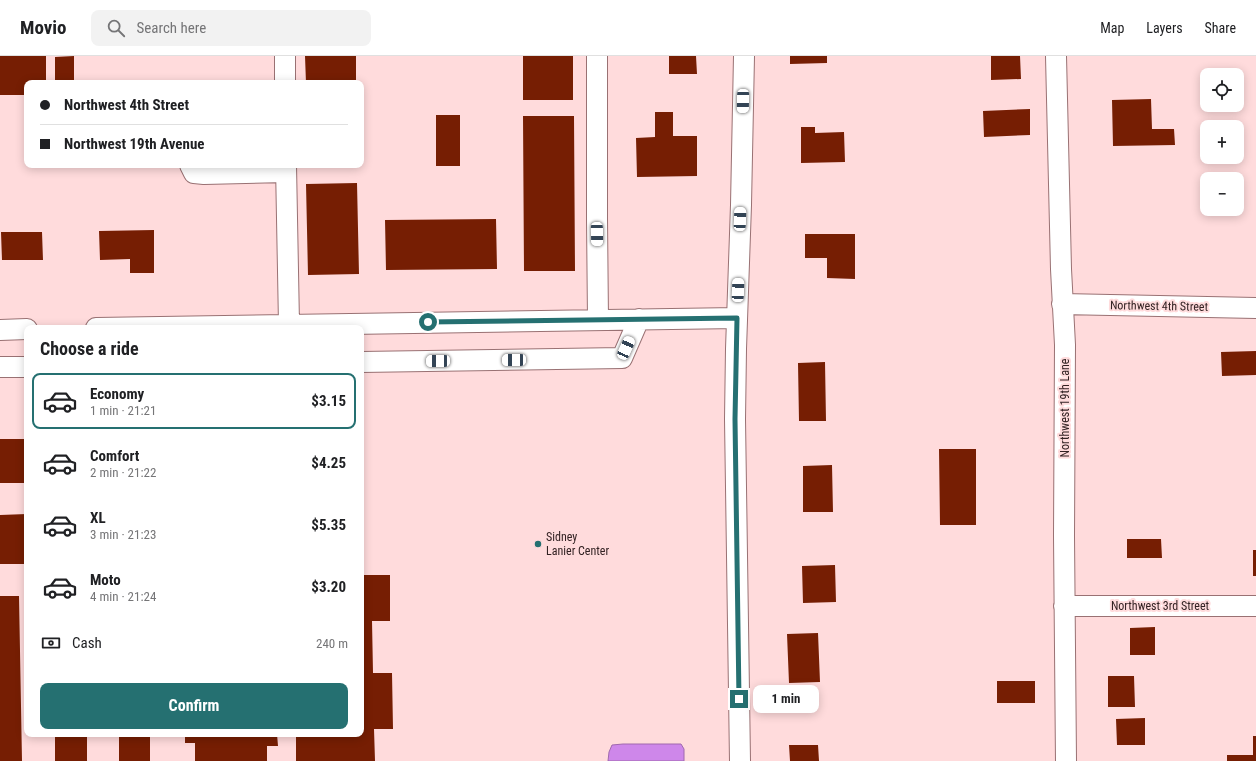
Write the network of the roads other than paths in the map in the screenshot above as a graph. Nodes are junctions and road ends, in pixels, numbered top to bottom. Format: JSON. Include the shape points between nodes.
{"nodes":[{"id":1,"x":285,"y":56,"type":"edge"},
{"id":2,"x":597,"y":56,"type":"edge"},
{"id":3,"x":744,"y":56,"type":"edge"},
{"id":4,"x":1056,"y":56,"type":"edge"},
{"id":5,"x":285,"y":80,"type":"edge"},
{"id":6,"x":192,"y":168,"type":"edge"},
{"id":7,"x":286,"y":169,"type":"edge"},
{"id":8,"x":1062,"y":304,"type":"junction"},
{"id":9,"x":1256,"y":308,"type":"edge"},
{"id":10,"x":737,"y":318,"type":"junction"},
{"id":11,"x":639,"y":319,"type":"junction"},
{"id":12,"x":598,"y":320,"type":"junction"},
{"id":13,"x":289,"y":324,"type":"junction"},
{"id":14,"x":241,"y":325,"type":"edge"},
{"id":15,"x":24,"y":329,"type":"edge"},
{"id":16,"x":0,"y":330,"type":"edge"},
{"id":17,"x":364,"y":362,"type":"edge"},
{"id":18,"x":0,"y":367,"type":"edge"},
{"id":19,"x":24,"y":367,"type":"edge"},
{"id":20,"x":1064,"y":606,"type":"junction"},
{"id":21,"x":1256,"y":606,"type":"edge"},
{"id":22,"x":740,"y":761,"type":"edge"},
{"id":23,"x":1066,"y":761,"type":"edge"}],
"edges":[{"from":1,"to":5,"type":"street"},
{"from":2,"to":12,"type":"street"},
{"from":3,"to":10,"type":"street"},
{"from":4,"to":8,"type":"street","name":"Northwest 19th Lane"},
{"from":6,"to":7,"type":"street","via":[[194,172],[204,174]]},
{"from":7,"to":13,"type":"street"},
{"from":8,"to":9,"type":"street","name":"Northwest 4th Street"},
{"from":8,"to":20,"type":"street","name":"Northwest 19th Lane","via":[[1065,346]]},
{"from":10,"to":11,"type":"street"},
{"from":10,"to":22,"type":"street","via":[[735,419]]},
{"from":11,"to":12,"type":"street"},
{"from":11,"to":17,"type":"street","via":[[622,358]]},
{"from":12,"to":13,"type":"street"},
{"from":13,"to":14,"type":"street"},
{"from":15,"to":16,"type":"street"},
{"from":18,"to":19,"type":"street"},
{"from":20,"to":21,"type":"street","name":"Northwest 3rd Street"},
{"from":20,"to":23,"type":"street","name":"Northwest 19th Lane"}]}
